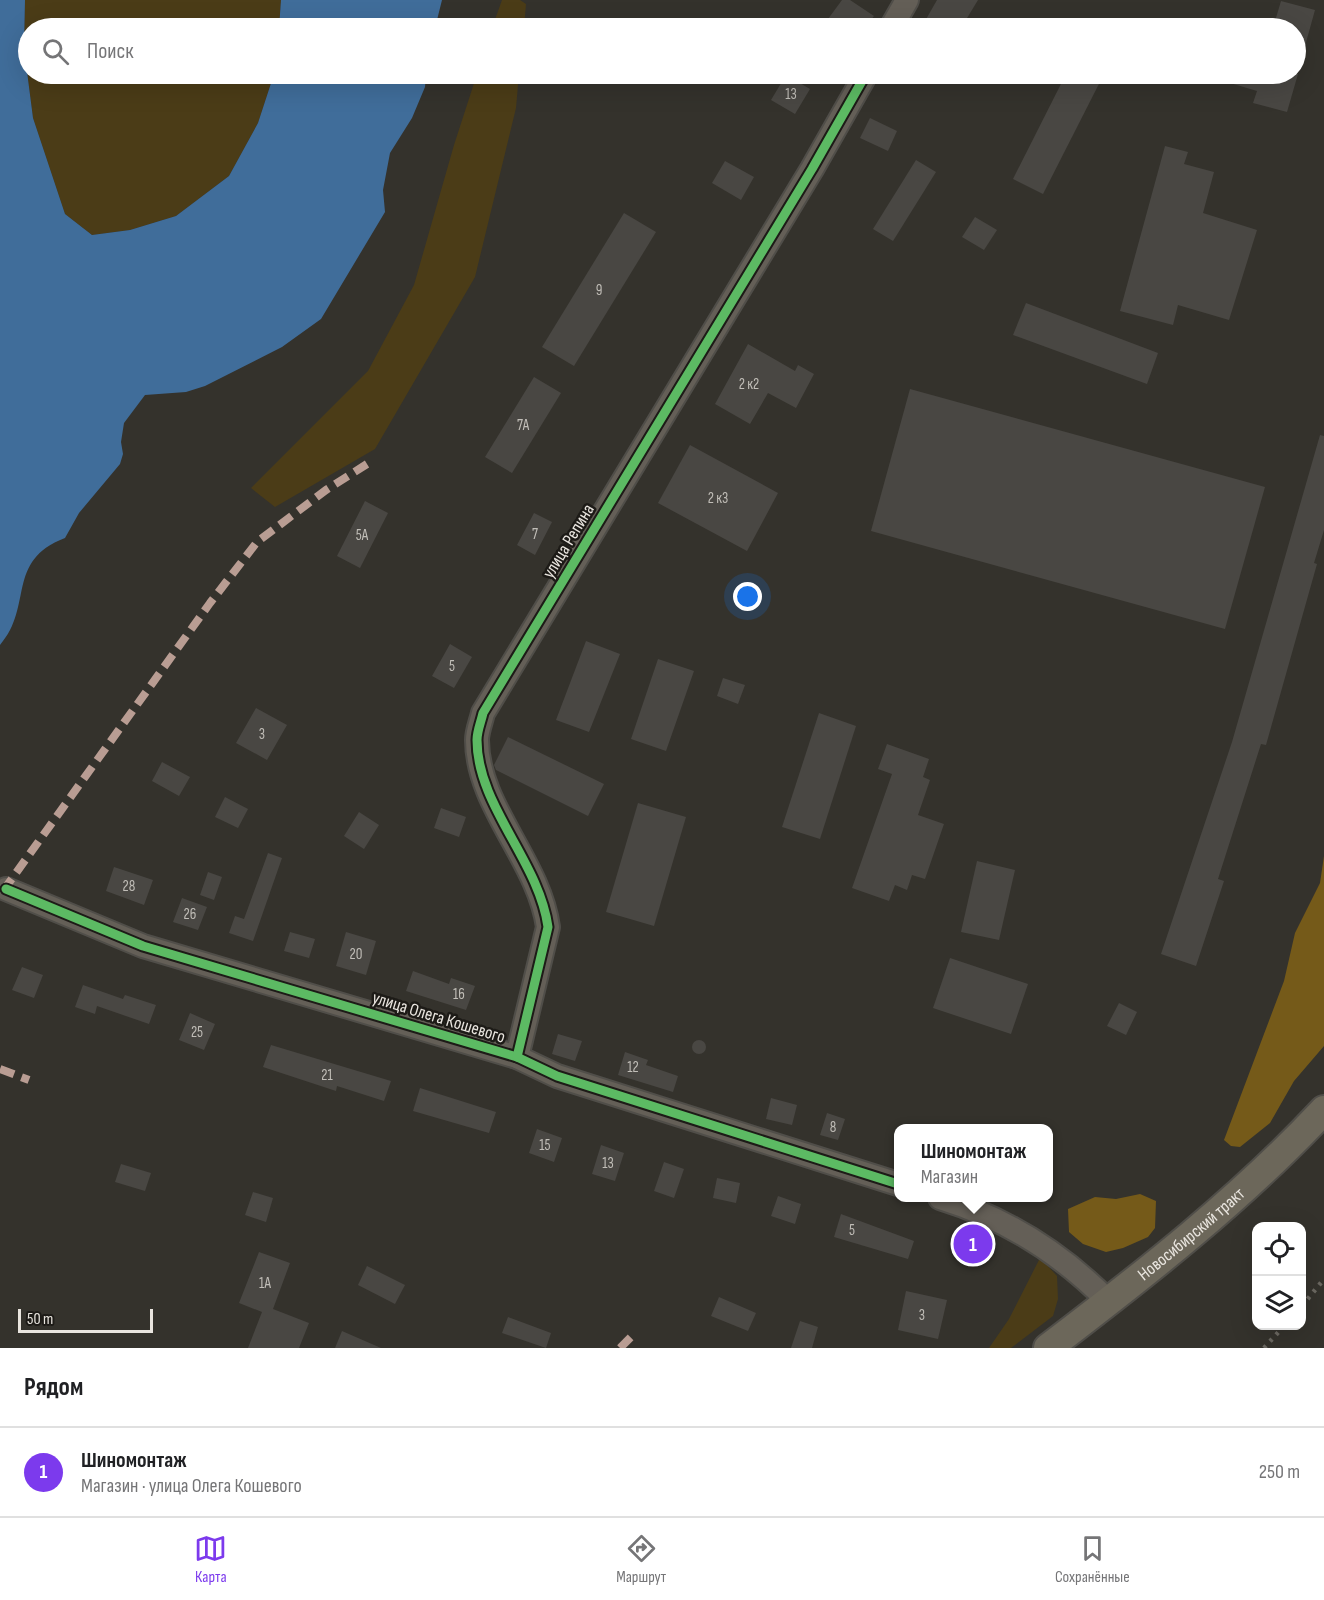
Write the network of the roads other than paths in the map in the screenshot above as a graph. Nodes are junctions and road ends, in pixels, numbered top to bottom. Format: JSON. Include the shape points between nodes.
{"nodes":[{"id":1,"x":907,"y":0,"type":"edge"},
{"id":2,"x":897,"y":18,"type":"edge"},
{"id":3,"x":860,"y":84,"type":"edge"},
{"id":4,"x":6,"y":889,"type":"dead end"},
{"id":5,"x":517,"y":1058,"type":"junction"},
{"id":6,"x":1324,"y":1110,"type":"edge"},
{"id":7,"x":894,"y":1183,"type":"edge"},
{"id":8,"x":955,"y":1202,"type":"edge"},
{"id":9,"x":1109,"y":1302,"type":"junction"},
{"id":10,"x":1048,"y":1348,"type":"edge"}],
"edges":[{"from":1,"to":2,"type":"street"},
{"from":3,"to":5,"type":"street","name":"улица Репина","via":[[483,713],[477,739],[481,771],[532,873],[548,927]]},
{"from":4,"to":5,"type":"street","name":"улица Олега Кошевого","via":[[143,946]]},
{"from":5,"to":7,"type":"street","name":"улица Олега Кошевого","via":[[557,1076]]},
{"from":6,"to":9,"type":"main road","name":"Новосибирский тракт","via":[[1220,1212]]},
{"from":8,"to":9,"type":"street","via":[[979,1210],[1045,1246]]},
{"from":9,"to":10,"type":"main road","name":"Новосибирский тракт"}]}
